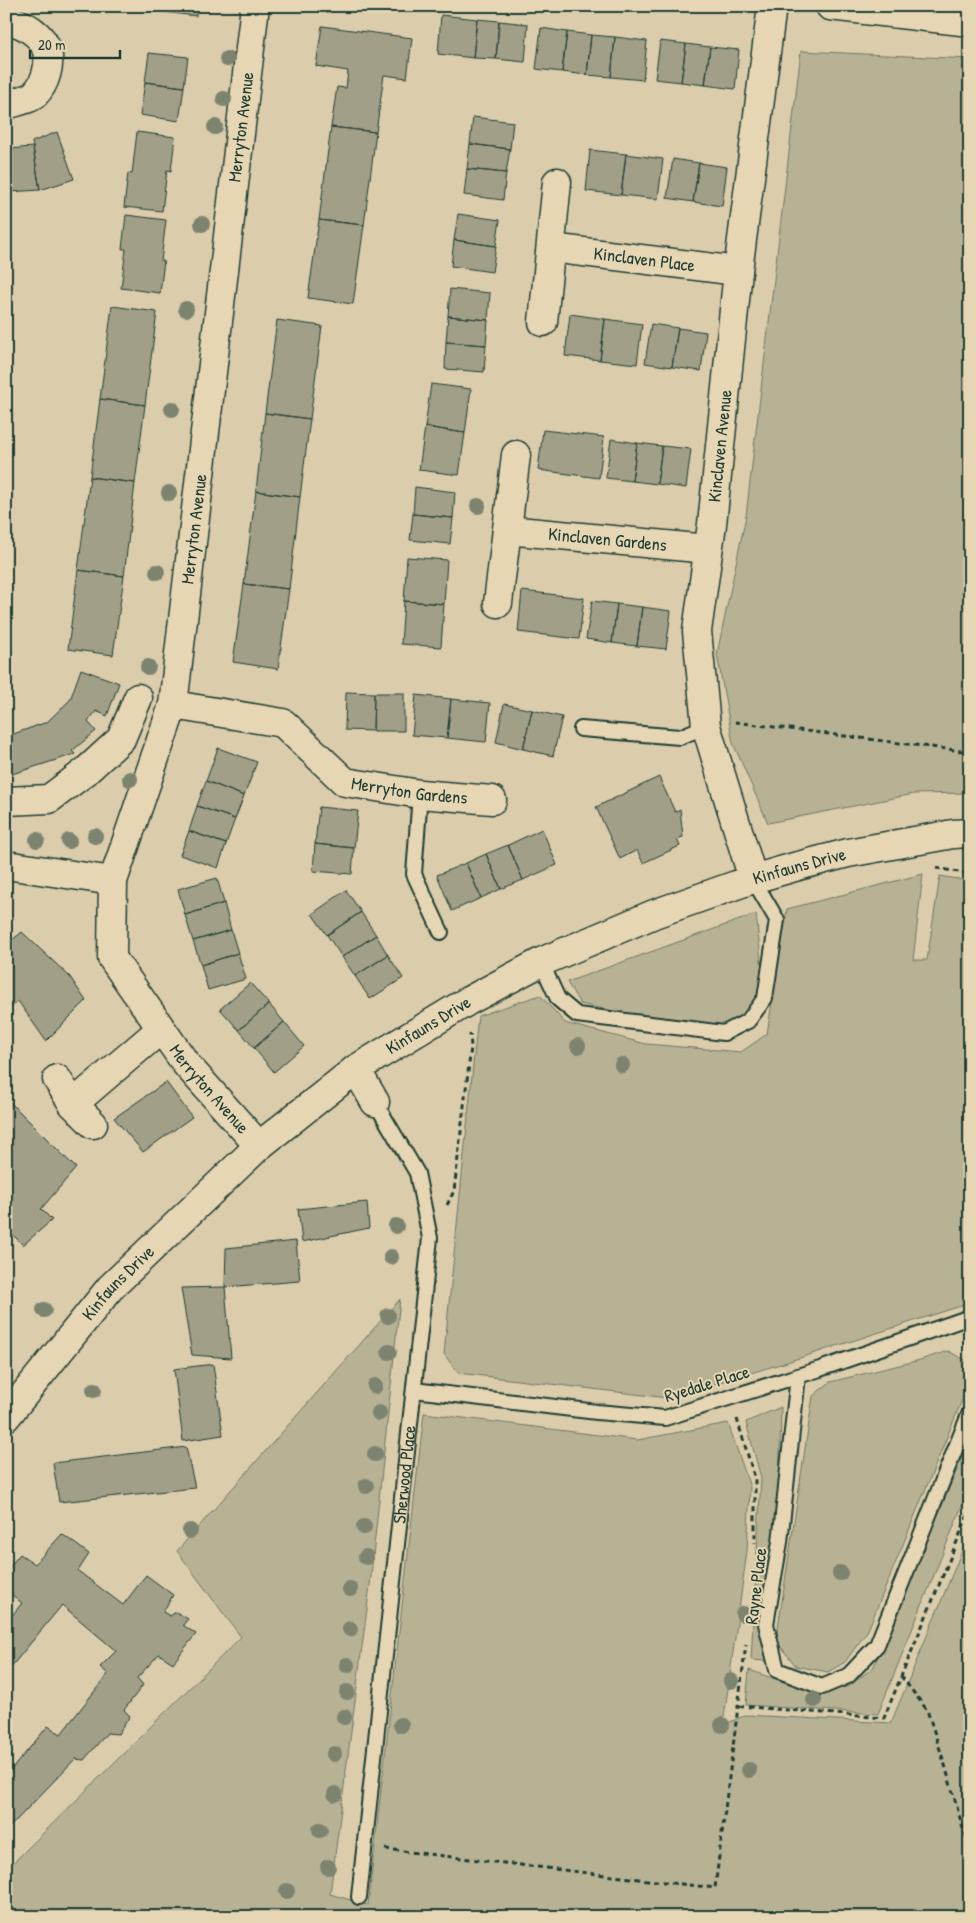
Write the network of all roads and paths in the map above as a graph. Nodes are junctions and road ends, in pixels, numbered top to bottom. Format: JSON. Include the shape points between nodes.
{"nodes":[{"id":1,"x":255,"y":6,"type":"edge"},
{"id":2,"x":772,"y":6,"type":"edge"},
{"id":3,"x":830,"y":6,"type":"edge"},
{"id":4,"x":12,"y":16,"type":"edge"},
{"id":5,"x":970,"y":22,"type":"edge"},
{"id":6,"x":6,"y":105,"type":"edge"},
{"id":7,"x":557,"y":182,"type":"dead end"},
{"id":8,"x":551,"y":248,"type":"junction"},
{"id":9,"x":738,"y":271,"type":"junction"},
{"id":10,"x":543,"y":322,"type":"dead end"},
{"id":11,"x":516,"y":454,"type":"dead end"},
{"id":12,"x":507,"y":530,"type":"junction"},
{"id":13,"x":708,"y":549,"type":"junction"},
{"id":14,"x":498,"y":603,"type":"dead end"},
{"id":15,"x":138,"y":698,"type":"dead end"},
{"id":16,"x":173,"y":705,"type":"junction"},
{"id":17,"x":705,"y":722,"type":"junction"},
{"id":18,"x":581,"y":729,"type":"dead end"},
{"id":19,"x":121,"y":739,"type":"junction"},
{"id":20,"x":970,"y":752,"type":"edge"},
{"id":21,"x":156,"y":757,"type":"junction"},
{"id":22,"x":420,"y":794,"type":"junction"},
{"id":23,"x":492,"y":800,"type":"dead end"},
{"id":24,"x":6,"y":801,"type":"edge"},
{"id":25,"x":970,"y":833,"type":"edge"},
{"id":26,"x":6,"y":865,"type":"edge"},
{"id":27,"x":753,"y":879,"type":"junction"},
{"id":28,"x":113,"y":881,"type":"junction"},
{"id":29,"x":441,"y":932,"type":"dead end"},
{"id":30,"x":541,"y":962,"type":"junction"},
{"id":31,"x":468,"y":1001,"type":"junction"},
{"id":32,"x":162,"y":1029,"type":"junction"},
{"id":33,"x":356,"y":1069,"type":"junction"},
{"id":34,"x":57,"y":1079,"type":"dead end"},
{"id":35,"x":376,"y":1102,"type":"joint"},
{"id":36,"x":74,"y":1104,"type":"junction"},
{"id":37,"x":93,"y":1124,"type":"dead end"},
{"id":38,"x":259,"y":1146,"type":"junction"},
{"id":39,"x":430,"y":1238,"type":"junction"},
{"id":40,"x":970,"y":1317,"type":"edge"},
{"id":41,"x":798,"y":1376,"type":"junction"},
{"id":42,"x":414,"y":1390,"type":"junction"},
{"id":43,"x":731,"y":1397,"type":"junction"},
{"id":44,"x":970,"y":1412,"type":"edge"},
{"id":45,"x":6,"y":1417,"type":"edge"},
{"id":46,"x":755,"y":1550,"type":"dead end"},
{"id":47,"x":747,"y":1638,"type":"dead end"},
{"id":48,"x":901,"y":1676,"type":"dead end"},
{"id":49,"x":970,"y":1846,"type":"edge"},
{"id":50,"x":365,"y":1847,"type":"junction"},
{"id":51,"x":359,"y":1898,"type":"dead end"}],
"edges":[{"from":1,"to":16,"type":"street","name":"Merryton Avenue"},
{"from":2,"to":9,"type":"street","name":"Kinclaven Avenue"},
{"from":3,"to":5,"type":"street"},
{"from":4,"to":6,"type":"street","via":[[34,31],[47,51],[46,77],[34,95]]},
{"from":7,"to":8,"type":"street"},
{"from":8,"to":9,"type":"street","name":"Kinclaven Place"},
{"from":8,"to":10,"type":"street"},
{"from":9,"to":13,"type":"street","name":"Kinclaven Avenue"},
{"from":11,"to":12,"type":"street"},
{"from":12,"to":13,"type":"street","name":"Kinclaven Gardens"},
{"from":12,"to":14,"type":"street"},
{"from":13,"to":17,"type":"street","name":"Kinclaven Avenue","via":[[697,631]]},
{"from":15,"to":19,"type":"street"},
{"from":16,"to":21,"type":"street","name":"Merryton Avenue"},
{"from":16,"to":22,"type":"street","name":"Merryton Gardens","via":[[283,723],[345,782]]},
{"from":17,"to":18,"type":"lane","via":[[680,736]]},
{"from":17,"to":20,"type":"path"},
{"from":17,"to":27,"type":"street","name":"Kinclaven Avenue"},
{"from":19,"to":21,"type":"street"},
{"from":19,"to":24,"type":"street","via":[[49,799]]},
{"from":21,"to":28,"type":"street","name":"Merryton Avenue"},
{"from":22,"to":23,"type":"street","name":"Merryton Gardens"},
{"from":22,"to":29,"type":"lane","via":[[414,874]]},
{"from":25,"to":27,"type":"street","name":"Kinfauns Drive","via":[[848,853]]},
{"from":26,"to":28,"type":"street"},
{"from":27,"to":30,"type":"street","name":"Kinfauns Drive","via":[[654,914]]},
{"from":27,"to":30,"type":"lane","via":[[777,920],[765,998],[748,1021],[724,1033],[577,1015],[558,999]]},
{"from":28,"to":32,"type":"street","name":"Merryton Avenue","via":[[112,958]]},
{"from":30,"to":31,"type":"street","name":"Kinfauns Drive"},
{"from":31,"to":33,"type":"street","name":"Kinfauns Drive"},
{"from":31,"to":39,"type":"path","via":[[470,1047],[454,1191]]},
{"from":32,"to":36,"type":"street","name":"Merryton Avenue"},
{"from":32,"to":38,"type":"street","name":"Merryton Avenue","via":[[186,1064]]},
{"from":33,"to":35,"type":"street","name":"Sherwood Place"},
{"from":33,"to":38,"type":"street","name":"Kinfauns Drive"},
{"from":34,"to":36,"type":"street"},
{"from":35,"to":39,"type":"lane","name":"Sherwood Place","via":[[417,1173]]},
{"from":36,"to":37,"type":"street"},
{"from":38,"to":45,"type":"street","name":"Kinfauns Drive","via":[[110,1288]]},
{"from":39,"to":42,"type":"lane","name":"Sherwood Place"},
{"from":40,"to":41,"type":"lane","name":"Ryedale Place"},
{"from":41,"to":43,"type":"lane","name":"Ryedale Place"},
{"from":41,"to":44,"type":"lane","name":"Rayne Place","via":[[780,1542],[766,1624],[777,1670],[822,1687],[848,1676],[877,1645]]},
{"from":42,"to":43,"type":"lane","name":"Ryedale Place","via":[[665,1418]]},
{"from":42,"to":50,"type":"lane","name":"Sherwood Place"},
{"from":43,"to":46,"type":"path","via":[[755,1479]]},
{"from":47,"to":50,"type":"path","via":[[715,1888]]},
{"from":48,"to":49,"type":"path","via":[[927,1710]]},
{"from":50,"to":51,"type":"lane","name":"Sherwood Place"}]}
